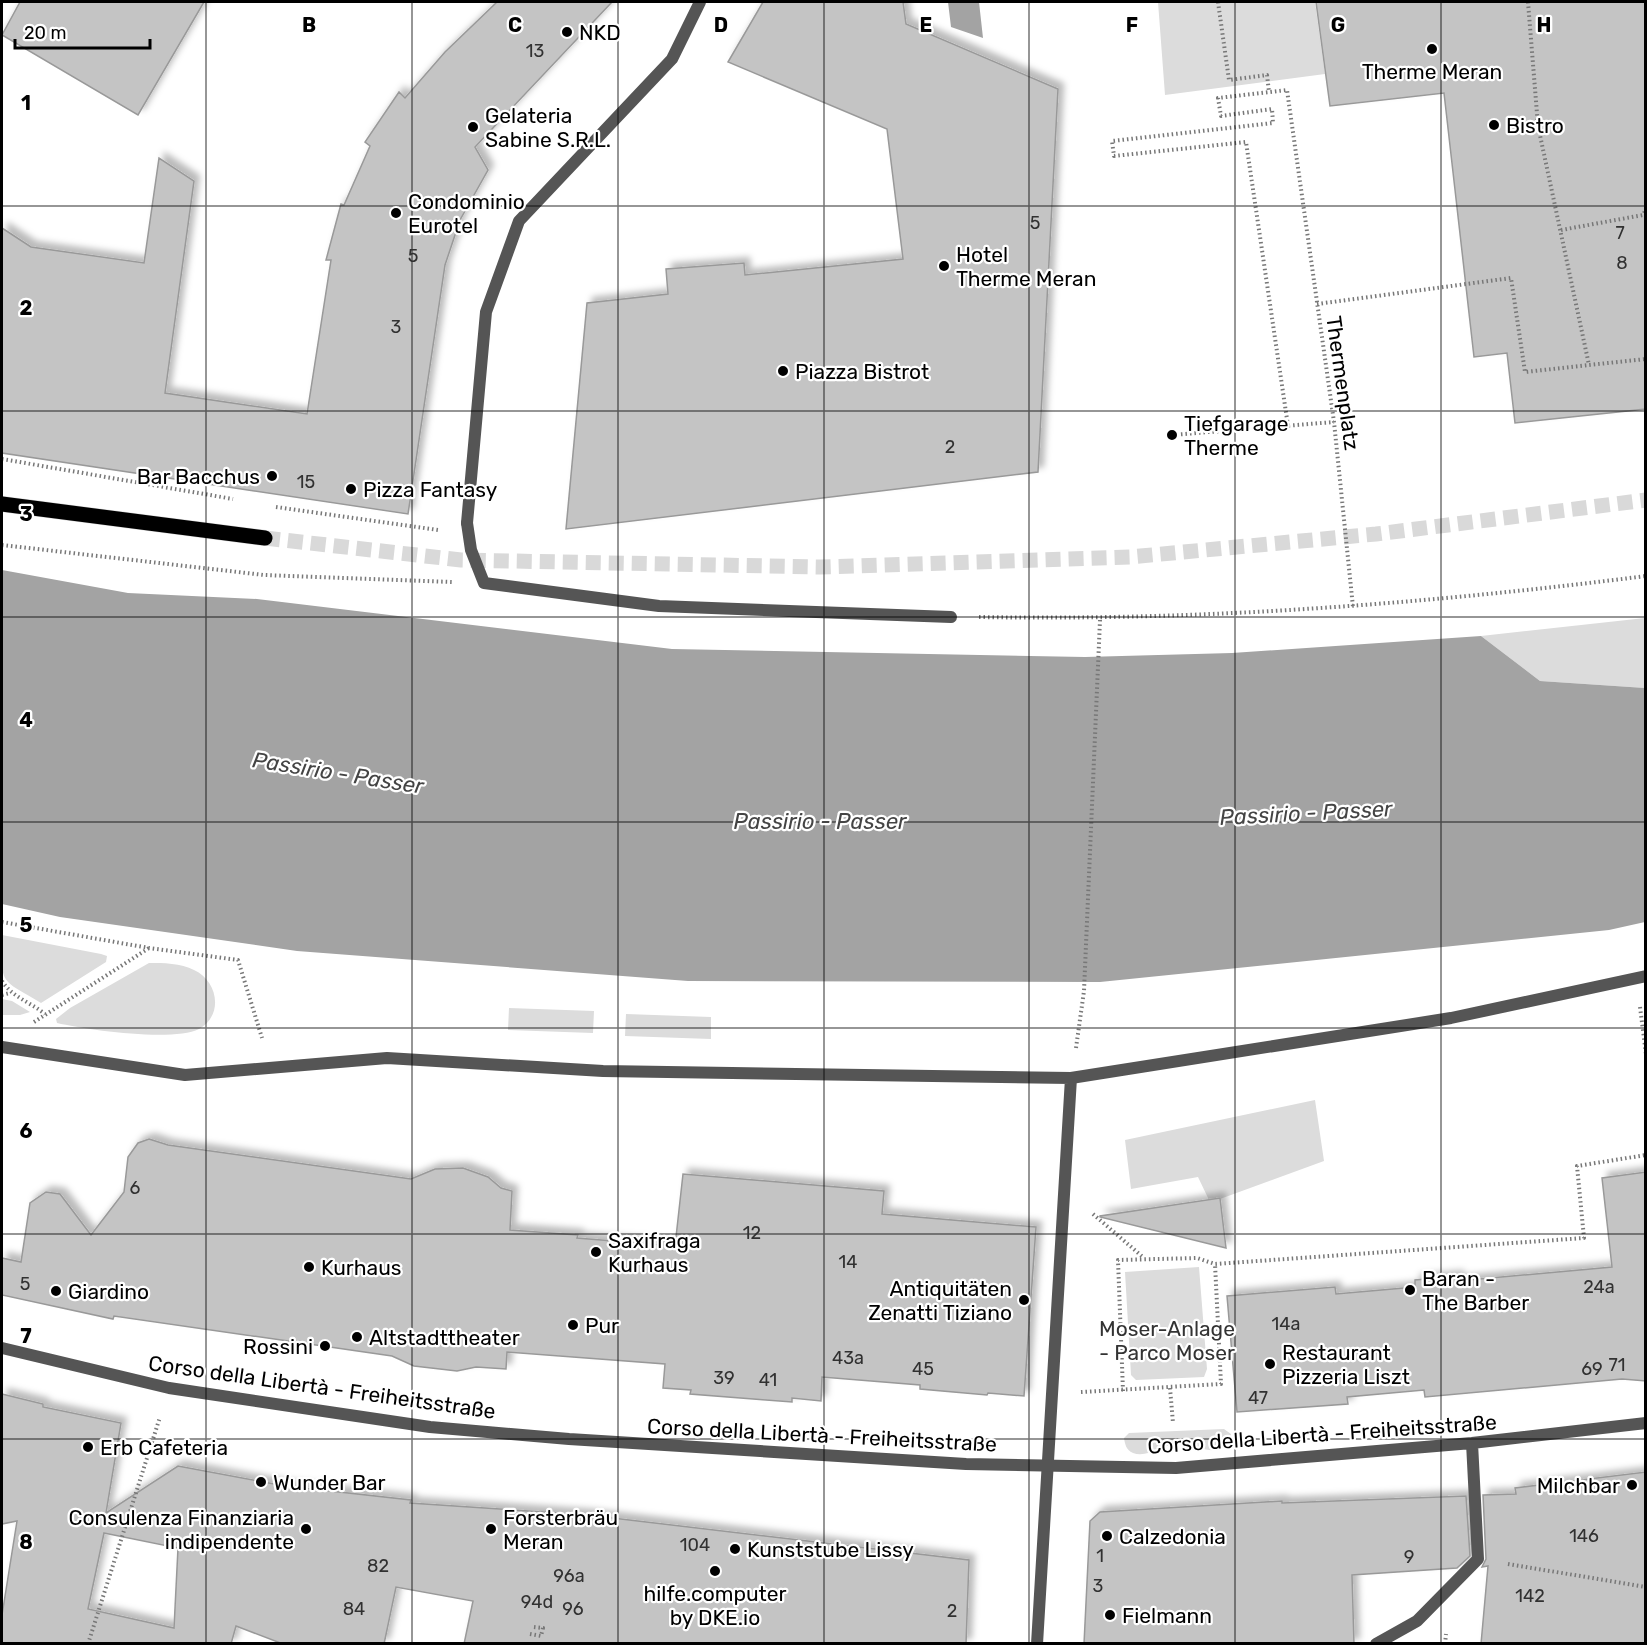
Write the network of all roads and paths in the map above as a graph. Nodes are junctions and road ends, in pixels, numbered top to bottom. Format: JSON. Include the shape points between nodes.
{"nodes":[{"id":1,"x":700,"y":2,"type":"edge"},
{"id":2,"x":1218,"y":2,"type":"edge"},
{"id":3,"x":1528,"y":2,"type":"edge"},
{"id":4,"x":1269,"y":92,"type":"junction"},
{"id":5,"x":1646,"y":209,"type":"edge"},
{"id":6,"x":1561,"y":230,"type":"junction"},
{"id":7,"x":1317,"y":304,"type":"junction"},
{"id":8,"x":1646,"y":359,"type":"edge"},
{"id":9,"x":1589,"y":365,"type":"junction"},
{"id":10,"x":1334,"y":422,"type":"junction"},
{"id":11,"x":1288,"y":426,"type":"junction"},
{"id":12,"x":1172,"y":435,"type":"dead end"},
{"id":13,"x":2,"y":459,"type":"edge"},
{"id":14,"x":237,"y":500,"type":"dead end"},
{"id":15,"x":3,"y":504,"type":"edge"},
{"id":16,"x":272,"y":506,"type":"dead end"},
{"id":17,"x":468,"y":529,"type":"junction"},
{"id":18,"x":265,"y":538,"type":"tunnel mouth"},
{"id":19,"x":1646,"y":576,"type":"edge"},
{"id":20,"x":1353,"y":607,"type":"junction"},
{"id":21,"x":951,"y":617,"type":"joint"},
{"id":22,"x":1100,"y":620,"type":"junction"},
{"id":23,"x":2,"y":922,"type":"edge"},
{"id":24,"x":149,"y":948,"type":"junction"},
{"id":25,"x":1641,"y":977,"type":"edge"},
{"id":26,"x":2,"y":981,"type":"edge"},
{"id":27,"x":10,"y":993,"type":"junction"},
{"id":28,"x":2,"y":995,"type":"edge"},
{"id":29,"x":45,"y":1014,"type":"junction"},
{"id":30,"x":27,"y":1026,"type":"dead end"},
{"id":31,"x":2,"y":1047,"type":"edge"},
{"id":32,"x":1646,"y":1054,"type":"edge"},
{"id":33,"x":271,"y":1068,"type":"junction"},
{"id":34,"x":1071,"y":1078,"type":"junction"},
{"id":35,"x":1646,"y":1155,"type":"edge"},
{"id":36,"x":1065,"y":1189,"type":"junction"},
{"id":37,"x":1145,"y":1258,"type":"junction"},
{"id":38,"x":1215,"y":1264,"type":"junction"},
{"id":39,"x":2,"y":1348,"type":"edge"},
{"id":40,"x":169,"y":1388,"type":"junction"},
{"id":41,"x":1170,"y":1388,"type":"junction"},
{"id":42,"x":1123,"y":1391,"type":"junction"},
{"id":43,"x":1053,"y":1392,"type":"junction"},
{"id":44,"x":1173,"y":1423,"type":"dead end"},
{"id":45,"x":1646,"y":1423,"type":"edge"},
{"id":46,"x":1472,"y":1443,"type":"junction"},
{"id":47,"x":1047,"y":1465,"type":"junction"},
{"id":48,"x":1478,"y":1559,"type":"junction"},
{"id":49,"x":1646,"y":1587,"type":"edge"},
{"id":50,"x":534,"y":1627,"type":"dead end"},
{"id":51,"x":530,"y":1634,"type":"dead end"},
{"id":52,"x":88,"y":1644,"type":"edge"},
{"id":53,"x":1037,"y":1644,"type":"edge"},
{"id":54,"x":1376,"y":1644,"type":"edge"}],
"edges":[{"from":1,"to":17,"type":"street","via":[[672,59],[519,221],[486,312]]},
{"from":2,"to":4,"type":"path","via":[[1229,80],[1267,75]]},
{"from":3,"to":6,"type":"path","via":[[1538,126]]},
{"from":4,"to":7,"type":"path","name":"Thermenplatz","via":[[1287,90]]},
{"from":4,"to":11,"type":"path","via":[[1218,98],[1221,116],[1272,109],[1273,123],[1112,141],[1114,156],[1246,142]]},
{"from":5,"to":6,"type":"path","via":[[1643,215]]},
{"from":6,"to":9,"type":"path"},
{"from":7,"to":9,"type":"path","via":[[1511,278],[1525,372]]},
{"from":7,"to":10,"type":"path","name":"Thermenplatz"},
{"from":8,"to":9,"type":"path"},
{"from":10,"to":11,"type":"path"},
{"from":10,"to":20,"type":"path","name":"Thermenplatz"},
{"from":11,"to":12,"type":"path"},
{"from":13,"to":14,"type":"path"},
{"from":15,"to":18,"type":"main road"},
{"from":16,"to":17,"type":"path"},
{"from":17,"to":21,"type":"street","via":[[471,550],[484,583],[659,606]]},
{"from":19,"to":20,"type":"path"},
{"from":20,"to":22,"type":"path"},
{"from":21,"to":22,"type":"path"},
{"from":22,"to":34,"type":"path","via":[[1084,991]]},
{"from":23,"to":24,"type":"path"},
{"from":24,"to":29,"type":"path"},
{"from":24,"to":33,"type":"path","via":[[238,960]]},
{"from":25,"to":32,"type":"path"},
{"from":25,"to":34,"type":"street","via":[[1451,1018]]},
{"from":26,"to":27,"type":"path"},
{"from":27,"to":28,"type":"path"},
{"from":27,"to":29,"type":"path"},
{"from":29,"to":30,"type":"path"},
{"from":31,"to":33,"type":"street","via":[[185,1075]]},
{"from":33,"to":34,"type":"street","via":[[387,1058],[603,1071]]},
{"from":34,"to":36,"type":"street"},
{"from":35,"to":38,"type":"path","via":[[1576,1166],[1584,1238]]},
{"from":36,"to":37,"type":"path"},
{"from":36,"to":43,"type":"street"},
{"from":37,"to":38,"type":"path","via":[[1197,1258]]},
{"from":37,"to":42,"type":"path","via":[[1118,1260]]},
{"from":38,"to":41,"type":"path","via":[[1221,1384]]},
{"from":39,"to":40,"type":"street","name":"Corso della Libertà - Freiheitsstraße"},
{"from":40,"to":47,"type":"street","name":"Corso della Libertà - Freiheitsstraße","via":[[483,1432],[966,1464]]},
{"from":40,"to":52,"type":"path"},
{"from":41,"to":42,"type":"path"},
{"from":41,"to":44,"type":"path"},
{"from":42,"to":43,"type":"path"},
{"from":43,"to":47,"type":"street"},
{"from":45,"to":46,"type":"street","name":"Corso della Libertà - Freiheitsstraße"},
{"from":46,"to":47,"type":"street","name":"Corso della Libertà - Freiheitsstraße","via":[[1176,1468]]},
{"from":46,"to":48,"type":"street"},
{"from":47,"to":53,"type":"street"},
{"from":48,"to":49,"type":"path"},
{"from":48,"to":54,"type":"street","via":[[1418,1621]]},
{"from":50,"to":51,"type":"path","via":[[543,1628],[542,1636]]}]}
